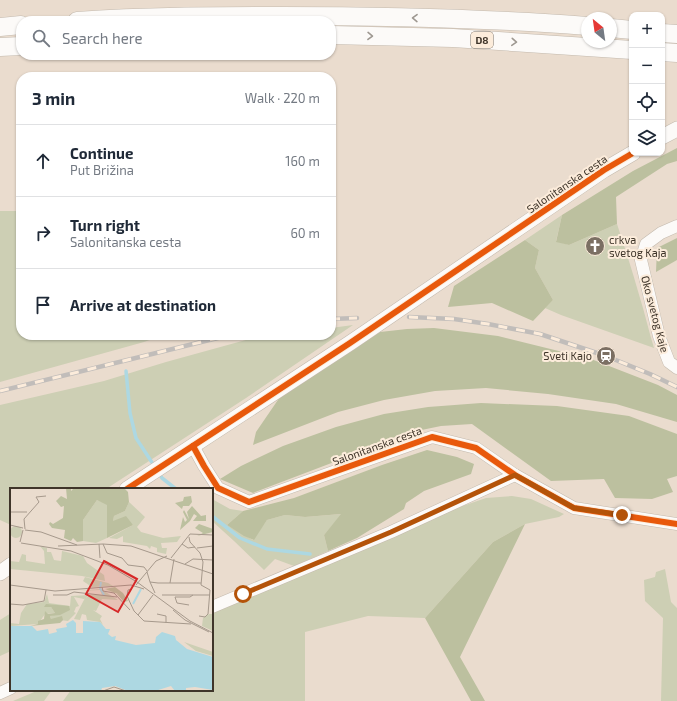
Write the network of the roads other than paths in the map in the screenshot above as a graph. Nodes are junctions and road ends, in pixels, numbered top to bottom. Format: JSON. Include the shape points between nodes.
{"nodes":[{"id":1,"x":202,"y":16,"type":"edge"},
{"id":2,"x":325,"y":16,"type":"edge"},
{"id":3,"x":336,"y":16,"type":"edge"},
{"id":4,"x":16,"y":25,"type":"edge"},
{"id":5,"x":581,"y":26,"type":"edge"},
{"id":6,"x":0,"y":27,"type":"edge"},
{"id":7,"x":617,"y":29,"type":"edge"},
{"id":8,"x":629,"y":30,"type":"edge"},
{"id":9,"x":665,"y":33,"type":"edge"},
{"id":10,"x":677,"y":34,"type":"edge"},
{"id":11,"x":336,"y":35,"type":"edge"},
{"id":12,"x":16,"y":46,"type":"edge"},
{"id":13,"x":0,"y":47,"type":"edge"},
{"id":14,"x":629,"y":50,"type":"edge"},
{"id":15,"x":665,"y":52,"type":"edge"},
{"id":16,"x":677,"y":53,"type":"edge"},
{"id":17,"x":677,"y":129,"type":"edge"},
{"id":18,"x":665,"y":135,"type":"edge"},
{"id":19,"x":629,"y":155,"type":"edge"},
{"id":20,"x":677,"y":226,"type":"edge"},
{"id":21,"x":677,"y":368,"type":"edge"},
{"id":22,"x":193,"y":446,"type":"junction"},
{"id":23,"x":515,"y":475,"type":"junction"},
{"id":24,"x":129,"y":488,"type":"edge"},
{"id":25,"x":677,"y":524,"type":"edge"},
{"id":26,"x":10,"y":566,"type":"edge"},
{"id":27,"x":0,"y":573,"type":"edge"},
{"id":28,"x":213,"y":607,"type":"edge"},
{"id":29,"x":10,"y":689,"type":"edge"},
{"id":30,"x":0,"y":694,"type":"edge"}],
"edges":[{"from":2,"to":1,"type":"highway","number":"D8","one_way":true},
{"from":5,"to":3,"type":"highway","number":"D8","one_way":true,"via":[[454,18]]},
{"from":4,"to":6,"type":"highway"},
{"from":7,"to":8,"type":"highway"},
{"from":9,"to":10,"type":"highway"},
{"from":11,"to":14,"type":"highway","number":"D8","one_way":true,"via":[[453,38]]},
{"from":12,"to":13,"type":"highway"},
{"from":15,"to":16,"type":"highway"},
{"from":17,"to":18,"type":"main road"},
{"from":19,"to":22,"type":"main road","name":"Salonitanska cesta"},
{"from":20,"to":21,"type":"street","name":"Oko svetog Kaje","via":[[646,244],[641,260],[659,336],[669,362]]},
{"from":22,"to":23,"type":"street","name":"Salonitanska cesta","via":[[218,488],[249,502],[432,437],[476,448]]},
{"from":22,"to":24,"type":"main road","name":"Salonitanska cesta"},
{"from":23,"to":25,"type":"street","name":"Salonitanska cesta","via":[[574,508]]},
{"from":23,"to":28,"type":"street","via":[[391,532]]},
{"from":26,"to":27,"type":"main road"},
{"from":29,"to":30,"type":"street"}]}
